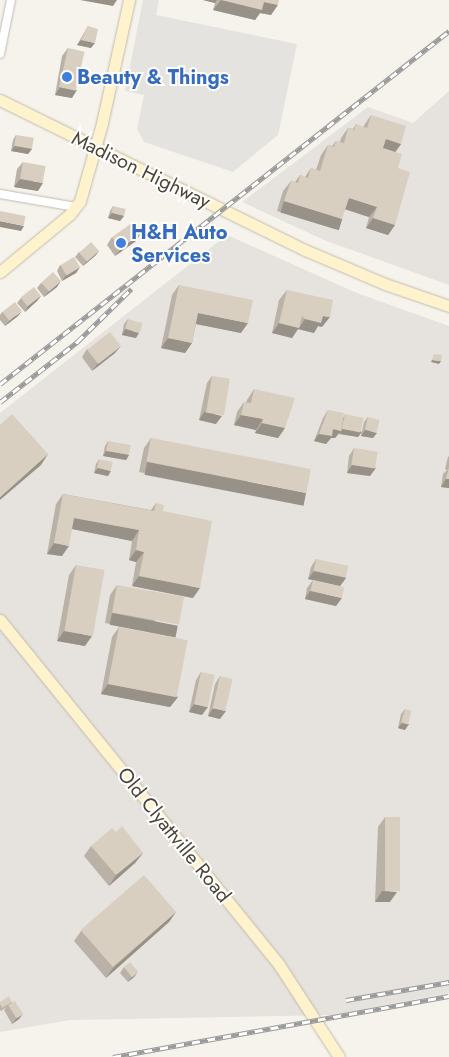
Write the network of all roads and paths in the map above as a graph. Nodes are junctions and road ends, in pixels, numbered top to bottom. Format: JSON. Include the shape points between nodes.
{"nodes":[{"id":1,"x":11,"y":0,"type":"edge"},
{"id":2,"x":129,"y":0,"type":"edge"},
{"id":3,"x":0,"y":54,"type":"edge"},
{"id":4,"x":0,"y":100,"type":"edge"},
{"id":5,"x":94,"y":148,"type":"junction"},
{"id":6,"x":0,"y":194,"type":"edge"},
{"id":7,"x":76,"y":207,"type":"junction"},
{"id":8,"x":0,"y":272,"type":"edge"},
{"id":9,"x":449,"y":306,"type":"edge"},
{"id":10,"x":0,"y":620,"type":"edge"},
{"id":11,"x":339,"y":1057,"type":"edge"}],
"edges":[{"from":1,"to":3,"type":"street"},
{"from":2,"to":5,"type":"main road"},
{"from":4,"to":5,"type":"main road","name":"Madison Highway"},
{"from":5,"to":7,"type":"main road"},
{"from":5,"to":9,"type":"main road","name":"Madison Highway","via":[[360,274]]},
{"from":6,"to":7,"type":"street"},
{"from":7,"to":8,"type":"main road"},
{"from":10,"to":11,"type":"main road","name":"Old Clyattville Road","via":[[278,963]]}]}
